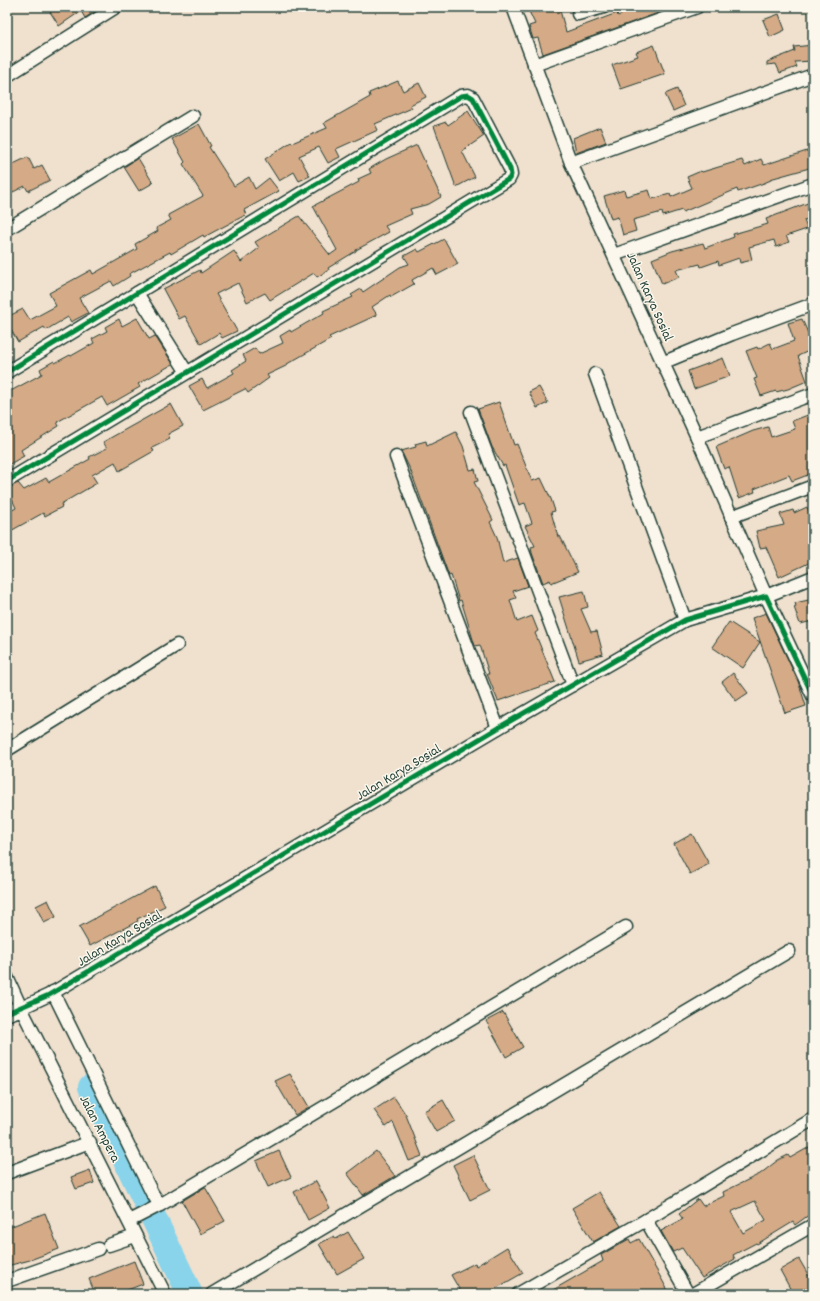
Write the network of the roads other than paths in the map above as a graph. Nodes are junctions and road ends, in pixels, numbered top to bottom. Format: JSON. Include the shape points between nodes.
{"nodes":[{"id":1,"x":116,"y":7,"type":"edge"},
{"id":2,"x":513,"y":7,"type":"edge"},
{"id":3,"x":604,"y":7,"type":"edge"},
{"id":4,"x":697,"y":7,"type":"edge"},
{"id":5,"x":578,"y":14,"type":"dead end"},
{"id":6,"x":534,"y":65,"type":"junction"},
{"id":7,"x":813,"y":75,"type":"edge"},
{"id":8,"x":7,"y":76,"type":"edge"},
{"id":9,"x":193,"y":116,"type":"dead end"},
{"id":10,"x":571,"y":163,"type":"junction"},
{"id":11,"x":813,"y":184,"type":"edge"},
{"id":12,"x":7,"y":229,"type":"edge"},
{"id":13,"x":614,"y":255,"type":"junction"},
{"id":14,"x":137,"y":293,"type":"junction"},
{"id":15,"x":813,"y":304,"type":"edge"},
{"id":16,"x":662,"y":362,"type":"junction"},
{"id":17,"x":7,"y":372,"type":"edge"},
{"id":18,"x":186,"y":372,"type":"junction"},
{"id":19,"x":595,"y":374,"type":"dead end"},
{"id":20,"x":813,"y":394,"type":"edge"},
{"id":21,"x":472,"y":412,"type":"dead end"},
{"id":22,"x":697,"y":437,"type":"junction"},
{"id":23,"x":396,"y":457,"type":"dead end"},
{"id":24,"x":7,"y":481,"type":"edge"},
{"id":25,"x":813,"y":486,"type":"edge"},
{"id":26,"x":731,"y":517,"type":"junction"},
{"id":27,"x":813,"y":577,"type":"edge"},
{"id":28,"x":766,"y":596,"type":"junction"},
{"id":29,"x":685,"y":620,"type":"junction"},
{"id":30,"x":177,"y":645,"type":"dead end"},
{"id":31,"x":810,"y":682,"type":"edge"},
{"id":32,"x":573,"y":684,"type":"junction"},
{"id":33,"x":813,"y":696,"type":"edge"},
{"id":34,"x":498,"y":728,"type":"junction"},
{"id":35,"x":7,"y":750,"type":"edge"},
{"id":36,"x":626,"y":927,"type":"dead end"},
{"id":37,"x":789,"y":951,"type":"dead end"},
{"id":38,"x":7,"y":977,"type":"edge"},
{"id":39,"x":51,"y":994,"type":"junction"},
{"id":40,"x":20,"y":1008,"type":"edge"},
{"id":41,"x":813,"y":1119,"type":"edge"},
{"id":42,"x":90,"y":1142,"type":"junction"},
{"id":43,"x":7,"y":1173,"type":"edge"},
{"id":44,"x":158,"y":1206,"type":"junction"},
{"id":45,"x":132,"y":1219,"type":"junction"},
{"id":46,"x":646,"y":1220,"type":"junction"},
{"id":47,"x":813,"y":1225,"type":"edge"},
{"id":48,"x":135,"y":1236,"type":"junction"},
{"id":49,"x":7,"y":1281,"type":"edge"},
{"id":50,"x":164,"y":1294,"type":"edge"},
{"id":51,"x":212,"y":1294,"type":"edge"},
{"id":52,"x":518,"y":1294,"type":"edge"},
{"id":53,"x":688,"y":1294,"type":"edge"},
{"id":54,"x":693,"y":1294,"type":"edge"}],
"edges":[{"from":1,"to":8,"type":"street"},
{"from":2,"to":6,"type":"street","name":"Jalan Karya Sosial"},
{"from":3,"to":5,"type":"street"},
{"from":4,"to":6,"type":"street"},
{"from":6,"to":10,"type":"street","name":"Jalan Karya Sosial"},
{"from":7,"to":10,"type":"street"},
{"from":9,"to":12,"type":"street"},
{"from":10,"to":13,"type":"street","name":"Jalan Karya Sosial"},
{"from":11,"to":13,"type":"street"},
{"from":13,"to":16,"type":"street","name":"Jalan Karya Sosial"},
{"from":14,"to":17,"type":"street"},
{"from":14,"to":18,"type":"street"},
{"from":14,"to":18,"type":"street","via":[[461,96],[468,95],[473,98],[510,169],[509,179]]},
{"from":15,"to":16,"type":"street"},
{"from":16,"to":22,"type":"street","name":"Jalan Karya Sosial"},
{"from":18,"to":24,"type":"street"},
{"from":19,"to":29,"type":"street"},
{"from":20,"to":22,"type":"street"},
{"from":21,"to":32,"type":"street"},
{"from":22,"to":26,"type":"street","name":"Jalan Karya Sosial"},
{"from":23,"to":34,"type":"street"},
{"from":25,"to":26,"type":"street"},
{"from":26,"to":28,"type":"street","name":"Jalan Karya Sosial"},
{"from":27,"to":28,"type":"street","name":"Jalan Karya Sosial"},
{"from":28,"to":29,"type":"street","name":"Jalan Karya Sosial"},
{"from":28,"to":31,"type":"street"},
{"from":29,"to":32,"type":"street","name":"Jalan Karya Sosial"},
{"from":30,"to":35,"type":"street"},
{"from":31,"to":33,"type":"street"},
{"from":32,"to":34,"type":"street","name":"Jalan Karya Sosial"},
{"from":34,"to":39,"type":"street","name":"Jalan Karya Sosial"},
{"from":36,"to":44,"type":"street"},
{"from":37,"to":51,"type":"street"},
{"from":38,"to":40,"type":"street","name":"Jalan Ampera"},
{"from":39,"to":40,"type":"street","name":"Jalan Karya Sosial"},
{"from":39,"to":44,"type":"street"},
{"from":40,"to":42,"type":"street","name":"Jalan Ampera"},
{"from":41,"to":46,"type":"street"},
{"from":42,"to":43,"type":"street"},
{"from":42,"to":45,"type":"street","name":"Jalan Ampera"},
{"from":44,"to":45,"type":"street"},
{"from":45,"to":48,"type":"street","name":"Jalan Ampera"},
{"from":46,"to":52,"type":"street"},
{"from":46,"to":53,"type":"street"},
{"from":47,"to":54,"type":"street"},
{"from":48,"to":49,"type":"street"},
{"from":48,"to":50,"type":"street","name":"Jalan Ampera"}]}
